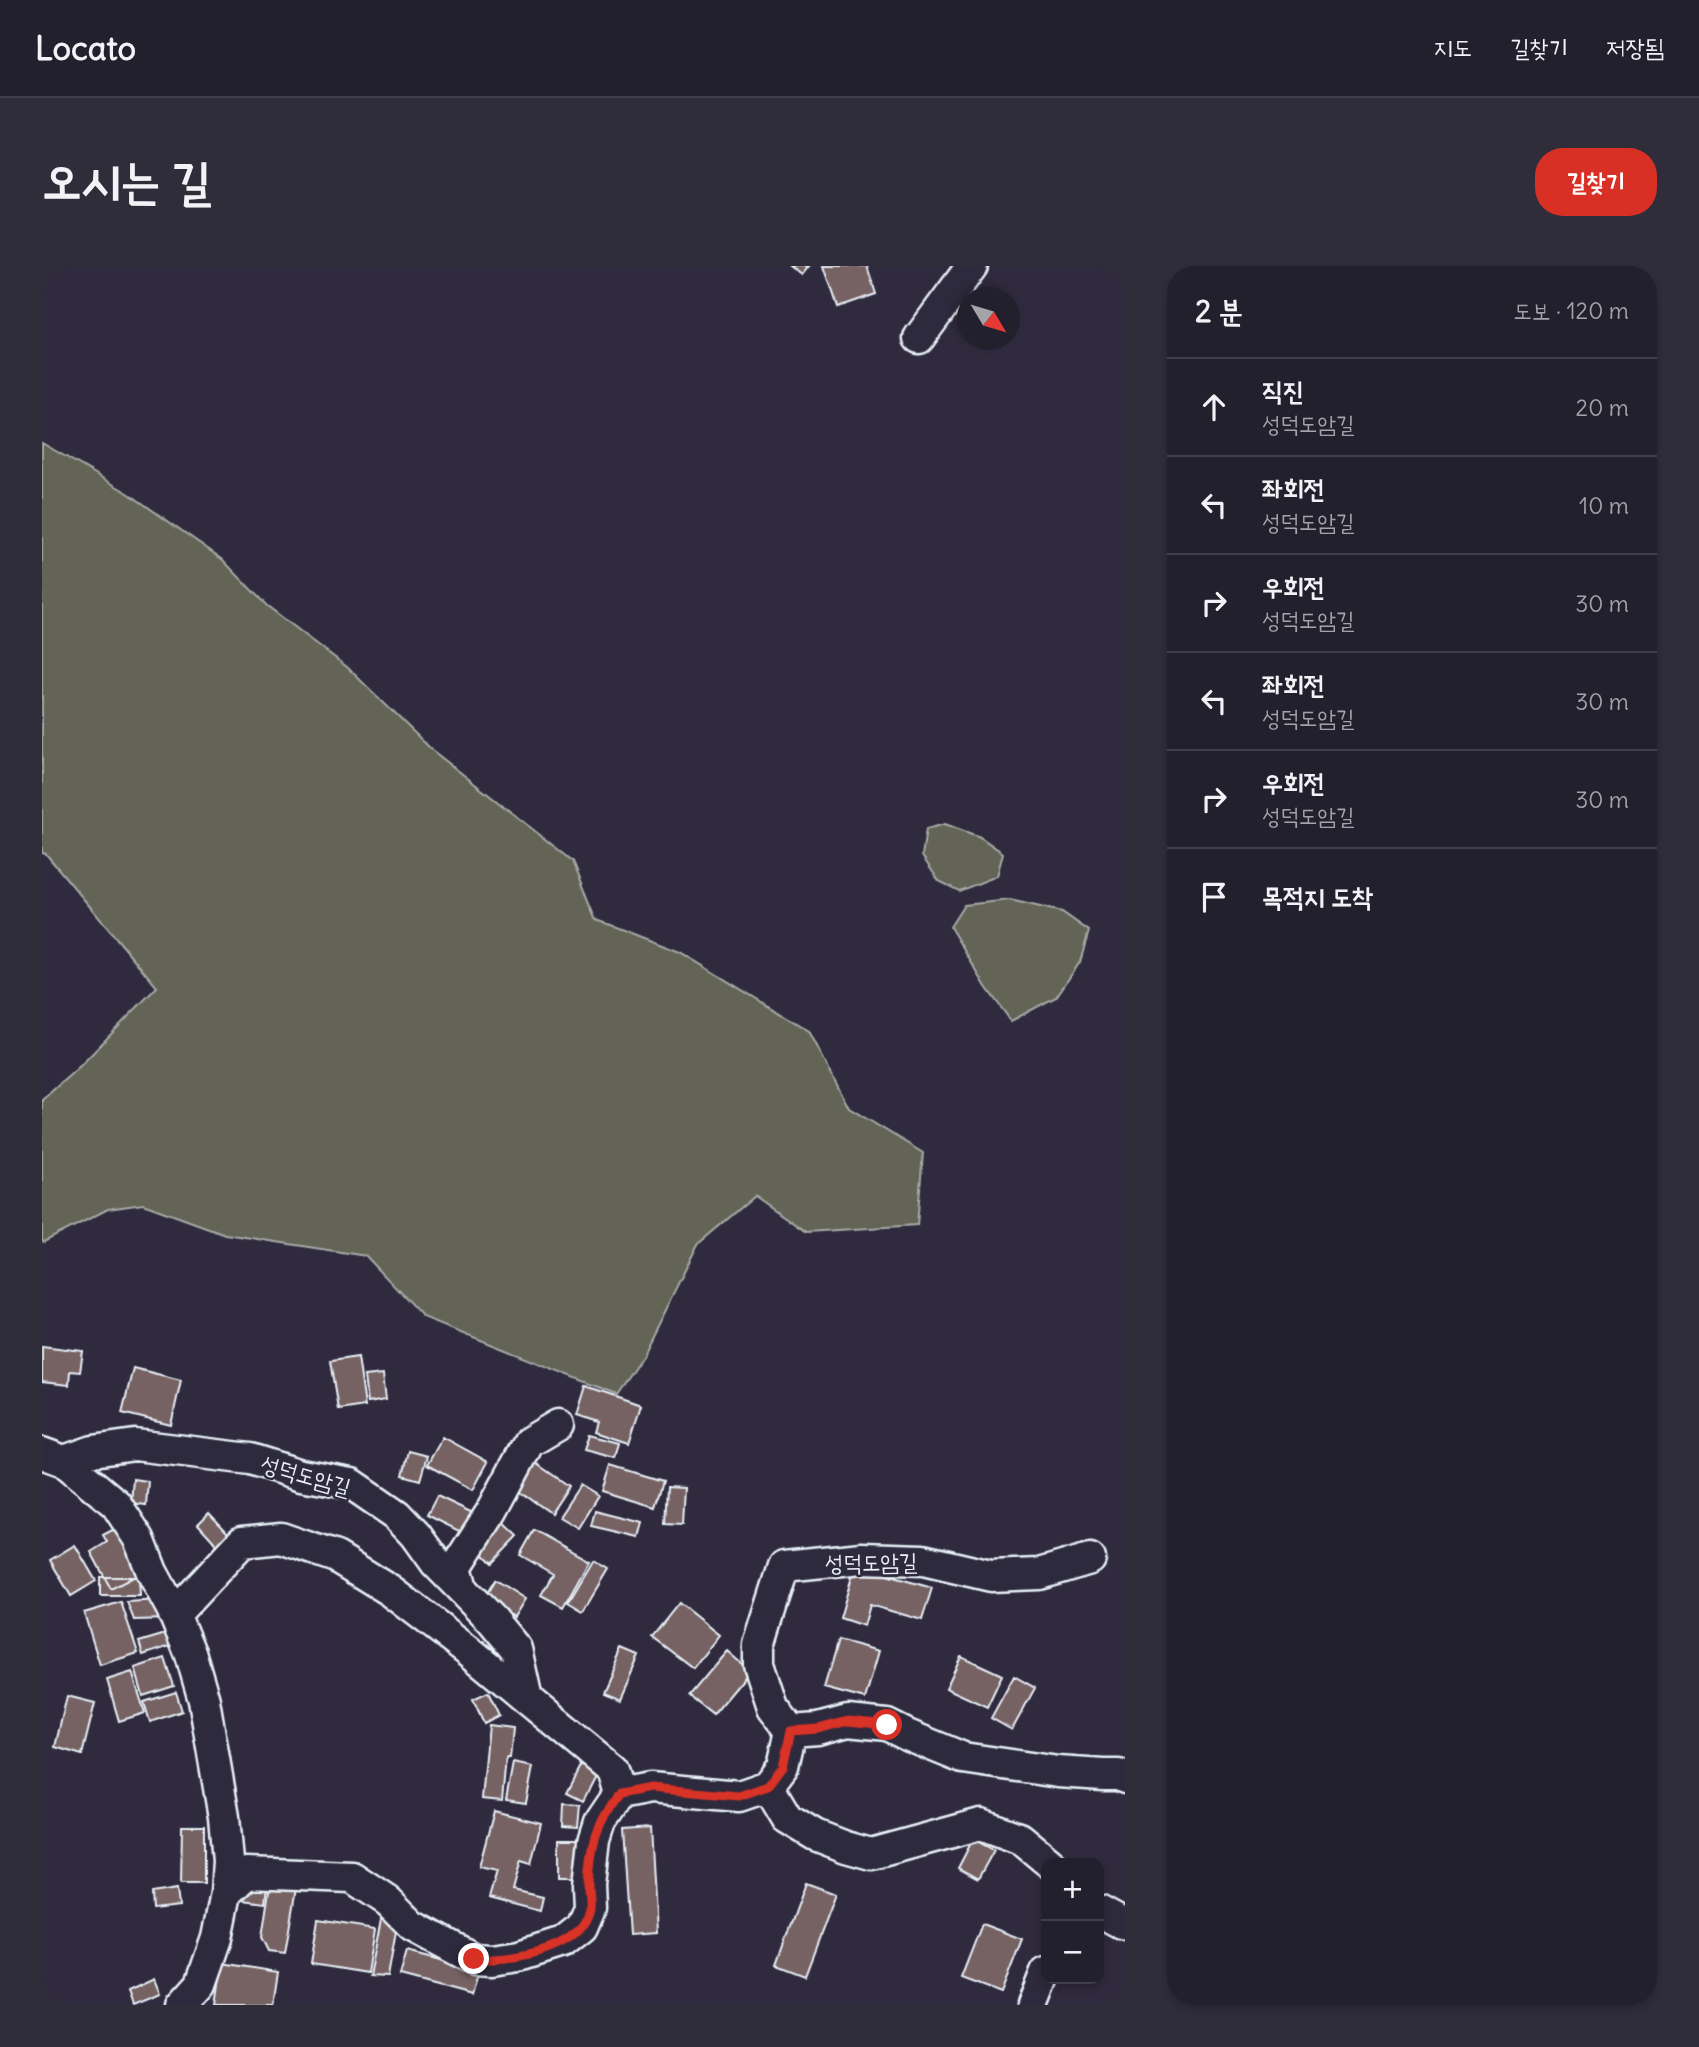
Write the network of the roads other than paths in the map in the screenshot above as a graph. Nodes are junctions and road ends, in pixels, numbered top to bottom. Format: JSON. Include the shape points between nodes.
{"nodes":[{"id":1,"x":972,"y":266,"type":"edge"},
{"id":2,"x":919,"y":338,"type":"dead end"},
{"id":3,"x":558,"y":1425,"type":"dead end"},
{"id":4,"x":53,"y":1457,"type":"edge"},
{"id":5,"x":1090,"y":1559,"type":"dead end"},
{"id":6,"x":462,"y":1588,"type":"junction"},
{"id":7,"x":174,"y":1615,"type":"junction"},
{"id":8,"x":527,"y":1699,"type":"junction"},
{"id":9,"x":791,"y":1731,"type":"junction"},
{"id":10,"x":1123,"y":1772,"type":"edge"},
{"id":11,"x":768,"y":1786,"type":"junction"},
{"id":12,"x":619,"y":1794,"type":"junction"},
{"id":13,"x":1045,"y":1858,"type":"edge"},
{"id":14,"x":226,"y":1893,"type":"junction"},
{"id":15,"x":1104,"y":1914,"type":"edge"},
{"id":16,"x":1125,"y":1924,"type":"edge"},
{"id":17,"x":1041,"y":1984,"type":"edge"},
{"id":18,"x":183,"y":2005,"type":"edge"},
{"id":19,"x":1033,"y":2005,"type":"edge"}],
"edges":[{"from":1,"to":2,"type":"street"},
{"from":3,"to":6,"type":"street","via":[[529,1442],[457,1567]]},
{"from":4,"to":6,"type":"street","name":"성덕도암길","via":[[135,1445],[250,1459],[352,1485],[397,1515]]},
{"from":4,"to":7,"type":"street","name":"성덕도암길","via":[[117,1504],[139,1539]]},
{"from":5,"to":9,"type":"street","name":"성덕도암길","via":[[1040,1574],[991,1576],[923,1560],[862,1558],[784,1566],[759,1645],[759,1664],[773,1707]]},
{"from":6,"to":8,"type":"street","name":"성덕도암길","via":[[516,1649]]},
{"from":7,"to":8,"type":"street","via":[[242,1542],[281,1538],[336,1557],[391,1591]]},
{"from":7,"to":14,"type":"street","name":"성덕도암길","via":[[191,1654],[215,1757],[227,1850]]},
{"from":8,"to":12,"type":"street","via":[[612,1769]]},
{"from":9,"to":10,"type":"street","via":[[848,1721],[887,1725],[963,1758],[1058,1772]]},
{"from":9,"to":11,"type":"street","via":[[783,1766]]},
{"from":11,"to":12,"type":"street","via":[[739,1796],[650,1788]]},
{"from":11,"to":13,"type":"street","via":[[787,1818],[815,1835],[871,1854],[981,1824],[1021,1839]]},
{"from":12,"to":14,"type":"street","via":[[600,1822],[594,1841],[590,1908],[582,1927],[544,1950],[474,1959],[413,1926],[388,1901],[352,1877],[247,1873]]},
{"from":14,"to":18,"type":"street","name":"성덕도암길","via":[[201,1984]]},
{"from":15,"to":16,"type":"street"},
{"from":17,"to":19,"type":"street"}]}
